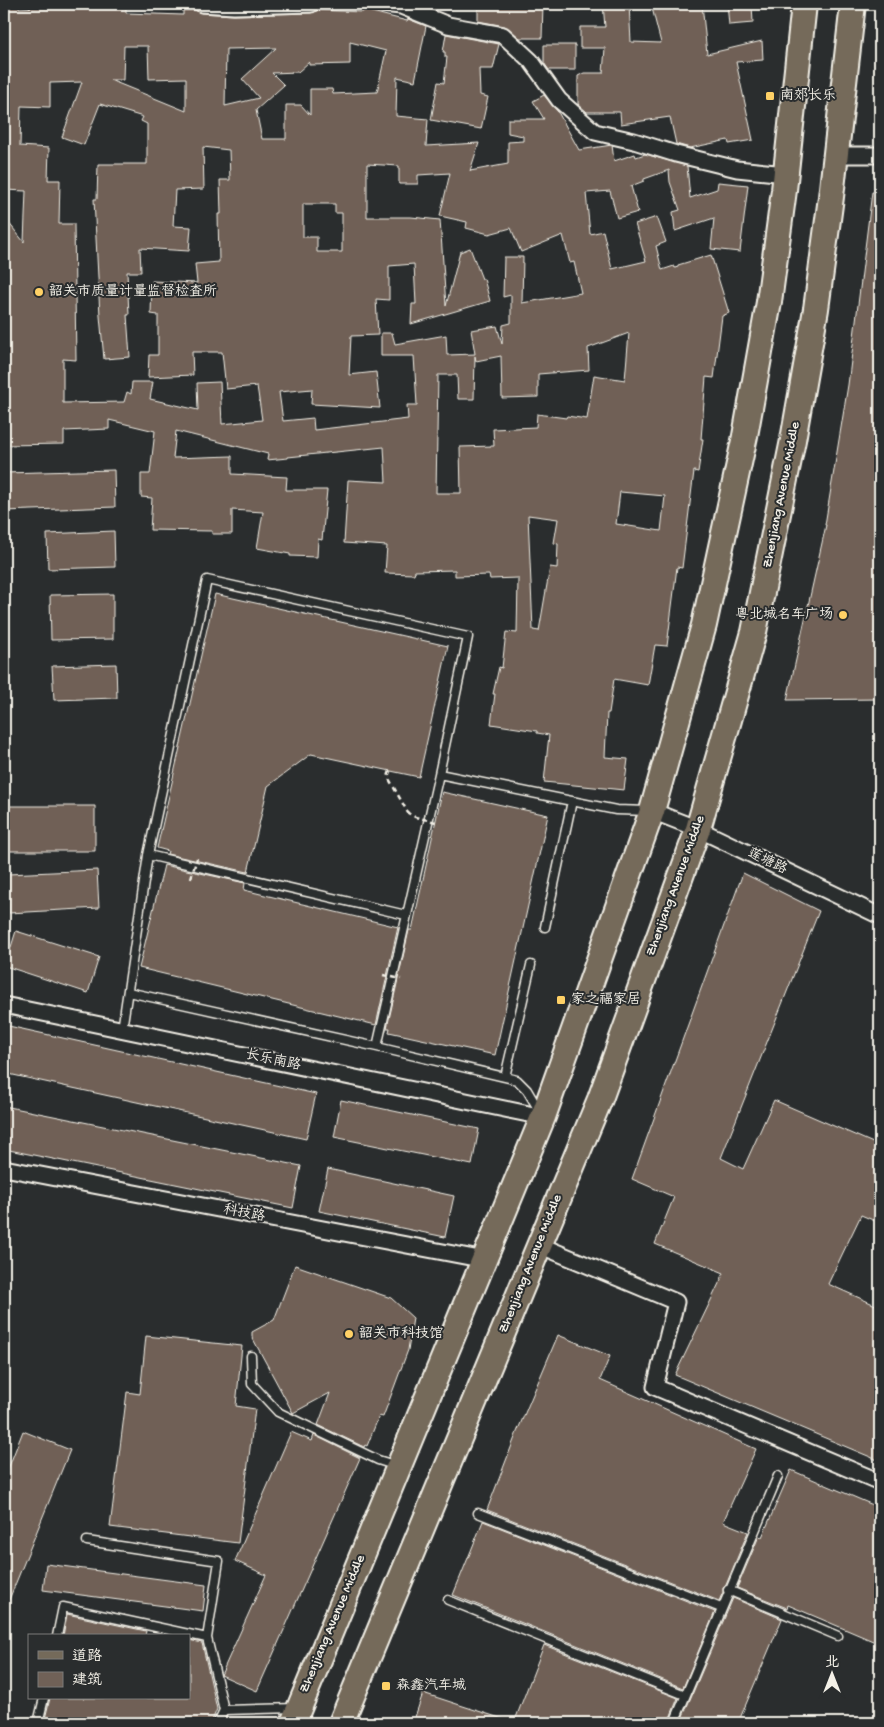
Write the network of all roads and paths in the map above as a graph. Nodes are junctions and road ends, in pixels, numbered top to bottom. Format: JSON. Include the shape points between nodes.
{"nodes":[{"id":1,"x":202,"y":4,"type":"edge"},
{"id":2,"x":311,"y":4,"type":"edge"},
{"id":3,"x":382,"y":4,"type":"edge"},
{"id":4,"x":804,"y":4,"type":"edge"},
{"id":5,"x":853,"y":4,"type":"edge"},
{"id":6,"x":880,"y":155,"type":"edge"},
{"id":7,"x":836,"y":156,"type":"junction"},
{"id":8,"x":786,"y":174,"type":"junction"},
{"id":9,"x":390,"y":771,"type":"dead end"},
{"id":10,"x":439,"y":774,"type":"junction"},
{"id":11,"x":572,"y":801,"type":"junction"},
{"id":12,"x":652,"y":811,"type":"junction"},
{"id":13,"x":436,"y":822,"type":"dead end"},
{"id":14,"x":698,"y":829,"type":"junction"},
{"id":15,"x":148,"y":855,"type":"junction"},
{"id":16,"x":197,"y":858,"type":"dead end"},
{"id":17,"x":192,"y":878,"type":"dead end"},
{"id":18,"x":406,"y":916,"type":"junction"},
{"id":19,"x":880,"y":916,"type":"edge"},
{"id":20,"x":545,"y":927,"type":"dead end"},
{"id":21,"x":531,"y":965,"type":"dead end"},
{"id":22,"x":383,"y":975,"type":"dead end"},
{"id":23,"x":401,"y":979,"type":"dead end"},
{"id":24,"x":128,"y":992,"type":"junction"},
{"id":25,"x":4,"y":1005,"type":"edge"},
{"id":26,"x":122,"y":1030,"type":"junction"},
{"id":27,"x":377,"y":1047,"type":"junction"},
{"id":28,"x":505,"y":1077,"type":"junction"},
{"id":29,"x":543,"y":1117,"type":"junction"},
{"id":30,"x":4,"y":1168,"type":"edge"},
{"id":31,"x":539,"y":1245,"type":"junction"},
{"id":32,"x":485,"y":1260,"type":"junction"},
{"id":33,"x":251,"y":1356,"type":"dead end"},
{"id":34,"x":399,"y":1467,"type":"junction"},
{"id":35,"x":778,"y":1476,"type":"dead end"},
{"id":36,"x":880,"y":1482,"type":"edge"},
{"id":37,"x":478,"y":1513,"type":"dead end"},
{"id":38,"x":87,"y":1541,"type":"dead end"},
{"id":39,"x":728,"y":1590,"type":"junction"},
{"id":40,"x":448,"y":1600,"type":"dead end"},
{"id":41,"x":721,"y":1608,"type":"junction"},
{"id":42,"x":58,"y":1634,"type":"edge"},
{"id":43,"x":188,"y":1634,"type":"edge"},
{"id":44,"x":190,"y":1634,"type":"edge"},
{"id":45,"x":838,"y":1636,"type":"dead end"},
{"id":46,"x":207,"y":1638,"type":"junction"},
{"id":47,"x":686,"y":1695,"type":"junction"},
{"id":48,"x":44,"y":1700,"type":"edge"},
{"id":49,"x":224,"y":1710,"type":"junction"},
{"id":50,"x":296,"y":1716,"type":"edge"},
{"id":51,"x":38,"y":1723,"type":"edge"},
{"id":52,"x":218,"y":1723,"type":"edge"},
{"id":53,"x":341,"y":1723,"type":"edge"},
{"id":54,"x":674,"y":1723,"type":"edge"}],
"edges":[{"from":1,"to":2,"type":"street"},
{"from":3,"to":8,"type":"street","via":[[401,6],[448,25],[503,35],[531,61],[559,100],[595,132],[737,169]]},
{"from":4,"to":8,"type":"main road","name":"Zhenjiang Avenue Middle"},
{"from":5,"to":7,"type":"main road","name":"Zhenjiang Avenue Middle"},
{"from":6,"to":7,"type":"street"},
{"from":7,"to":14,"type":"main road","name":"Zhenjiang Avenue Middle","via":[[816,309],[758,613]]},
{"from":8,"to":12,"type":"main road","name":"Zhenjiang Avenue Middle","via":[[769,302],[745,436],[704,625]]},
{"from":9,"to":13,"type":"path","bridge":true,"via":[[388,777],[408,813]]},
{"from":10,"to":11,"type":"lane"},
{"from":10,"to":15,"type":"lane","via":[[468,637],[207,580]]},
{"from":10,"to":18,"type":"lane"},
{"from":11,"to":12,"type":"lane","via":[[622,810]]},
{"from":11,"to":20,"type":"lane"},
{"from":12,"to":14,"type":"street","name":"莲塘路"},
{"from":12,"to":29,"type":"main road","name":"Zhenjiang Avenue Middle"},
{"from":14,"to":19,"type":"street","name":"莲塘路"},
{"from":14,"to":31,"type":"main road","name":"Zhenjiang Avenue Middle","via":[[600,1099]]},
{"from":15,"to":18,"type":"lane"},
{"from":15,"to":24,"type":"lane"},
{"from":16,"to":17,"type":"path","bridge":true},
{"from":18,"to":27,"type":"lane"},
{"from":21,"to":28,"type":"lane"},
{"from":22,"to":23,"type":"path","bridge":true},
{"from":24,"to":26,"type":"lane"},
{"from":24,"to":27,"type":"lane"},
{"from":25,"to":26,"type":"street","name":"长乐南路"},
{"from":26,"to":29,"type":"street","name":"长乐南路"},
{"from":27,"to":28,"type":"lane"},
{"from":28,"to":29,"type":"lane","via":[[517,1080]]},
{"from":29,"to":32,"type":"main road","name":"Zhenjiang Avenue Middle"},
{"from":30,"to":32,"type":"street","name":"科技路"},
{"from":31,"to":36,"type":"street","via":[[676,1302],[656,1387]]},
{"from":31,"to":53,"type":"main road","name":"Zhenjiang Avenue Middle"},
{"from":32,"to":34,"type":"main road","name":"Zhenjiang Avenue Middle"},
{"from":33,"to":34,"type":"lane","via":[[252,1384],[278,1412]]},
{"from":34,"to":50,"type":"main road","name":"Zhenjiang Avenue Middle"},
{"from":35,"to":39,"type":"lane"},
{"from":37,"to":41,"type":"lane"},
{"from":38,"to":46,"type":"lane","via":[[219,1561]]},
{"from":39,"to":41,"type":"lane"},
{"from":39,"to":45,"type":"lane"},
{"from":40,"to":47,"type":"lane"},
{"from":41,"to":47,"type":"lane"},
{"from":42,"to":43,"type":"lane","via":[[64,1608]]},
{"from":44,"to":46,"type":"lane"},
{"from":46,"to":49,"type":"lane"},
{"from":47,"to":54,"type":"lane"},
{"from":48,"to":51,"type":"lane"},
{"from":49,"to":50,"type":"lane"},
{"from":49,"to":52,"type":"lane"}]}
